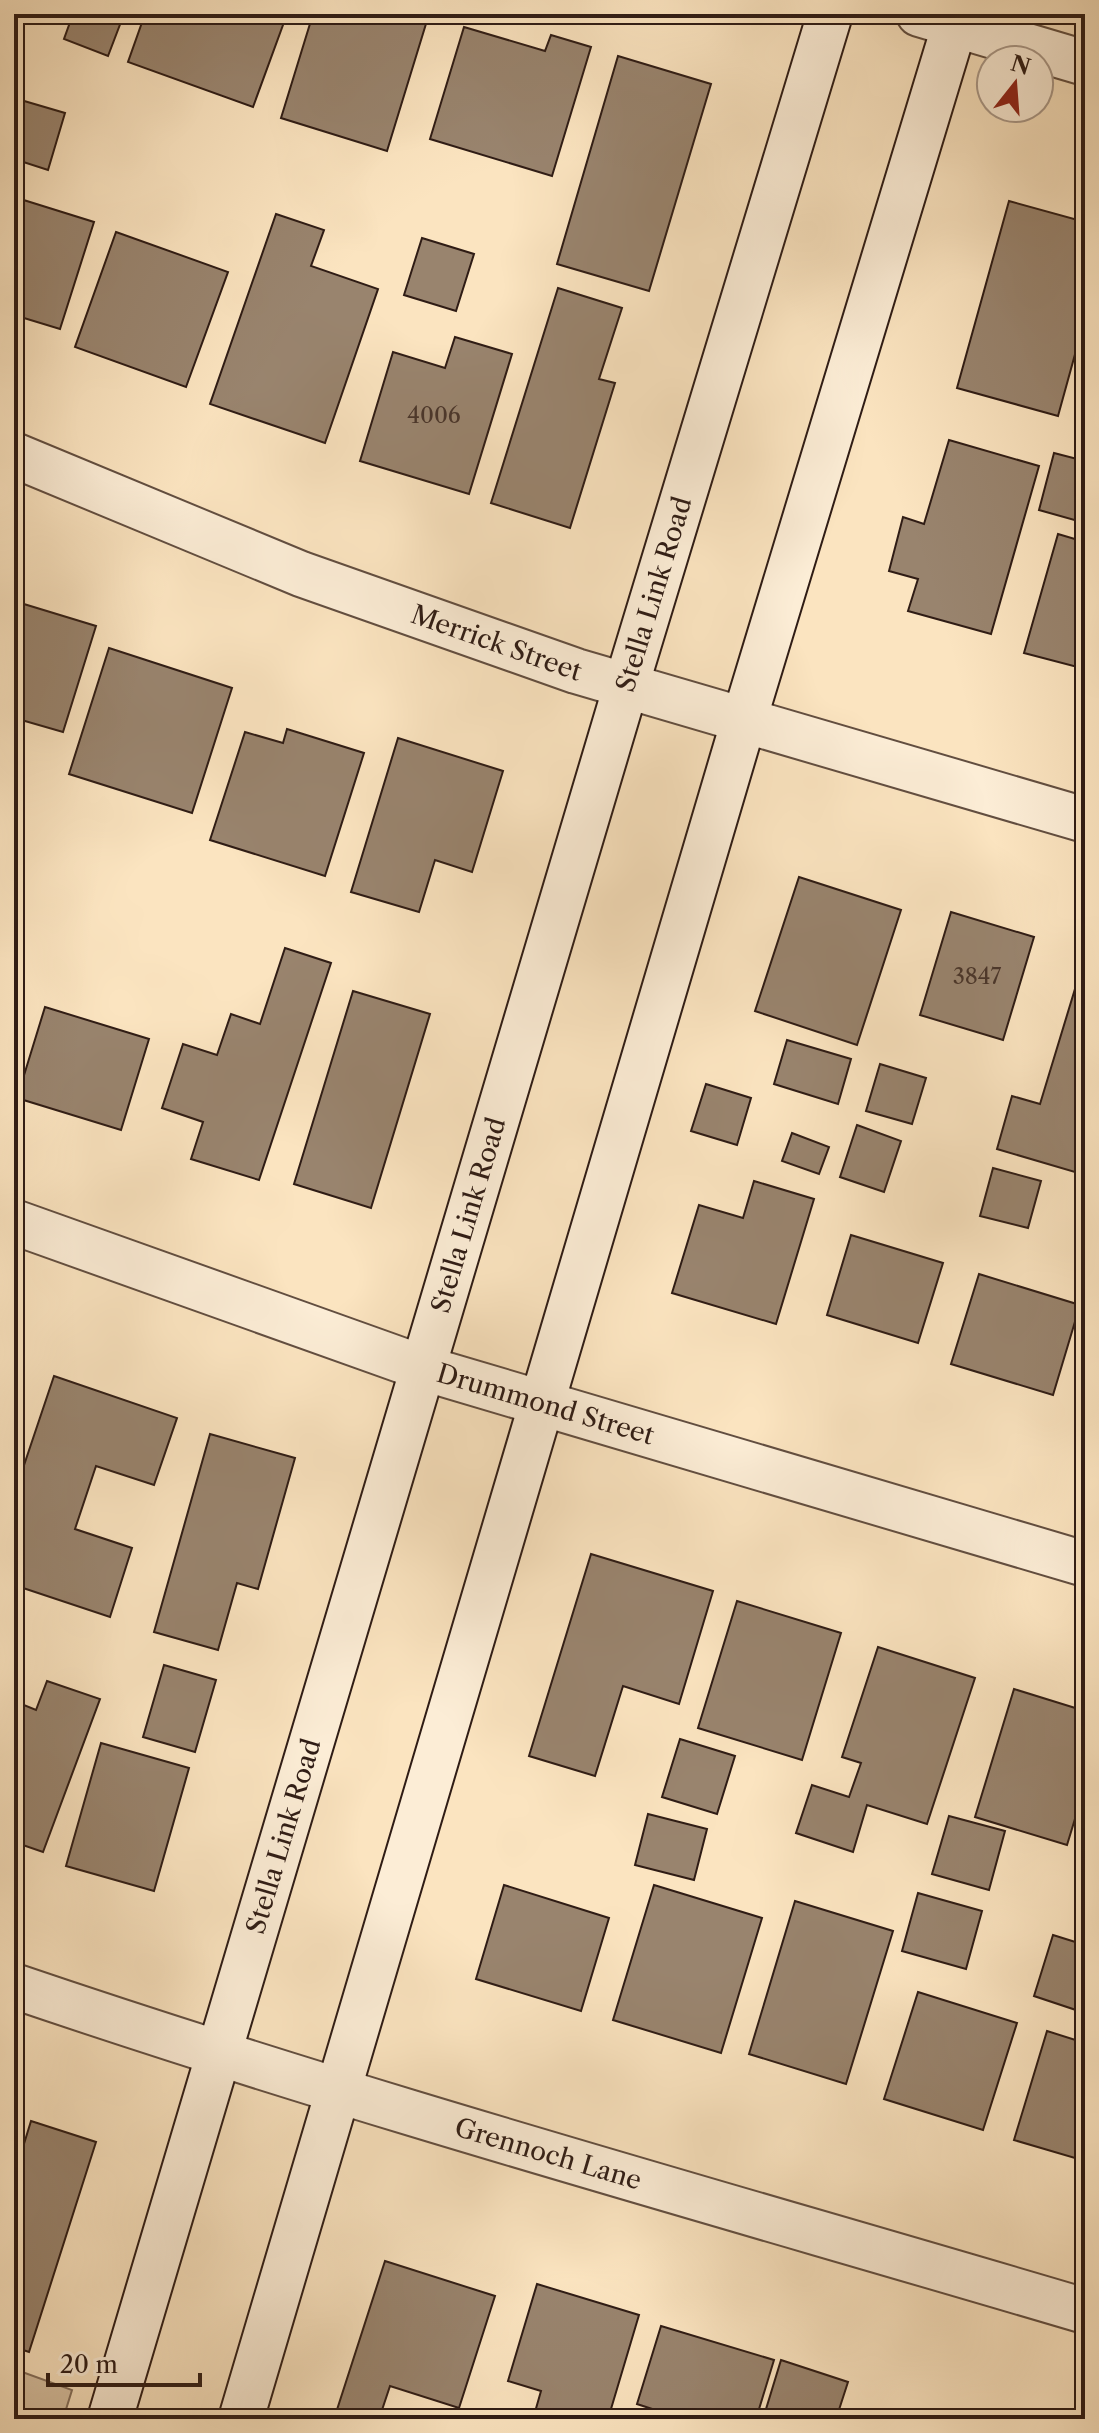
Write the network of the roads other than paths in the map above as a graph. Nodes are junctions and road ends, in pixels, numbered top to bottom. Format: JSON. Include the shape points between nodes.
{"nodes":[{"id":1,"x":830,"y":14,"type":"edge"},
{"id":2,"x":944,"y":18,"type":"edge"},
{"id":3,"x":1085,"y":63,"type":"edge"},
{"id":4,"x":14,"y":455,"type":"edge"},
{"id":5,"x":626,"y":686,"type":"junction"},
{"id":6,"x":744,"y":720,"type":"junction"},
{"id":7,"x":1085,"y":820,"type":"edge"},
{"id":8,"x":14,"y":1222,"type":"edge"},
{"id":9,"x":423,"y":1368,"type":"junction"},
{"id":10,"x":542,"y":1403,"type":"junction"},
{"id":11,"x":1085,"y":1564,"type":"edge"},
{"id":12,"x":14,"y":1986,"type":"edge"},
{"id":13,"x":219,"y":2053,"type":"junction"},
{"id":14,"x":338,"y":2089,"type":"junction"},
{"id":15,"x":1085,"y":2311,"type":"edge"},
{"id":16,"x":110,"y":2419,"type":"edge"},
{"id":17,"x":241,"y":2419,"type":"edge"}],
"edges":[{"from":1,"to":5,"type":"main road","name":"Stella Link Road"},
{"from":2,"to":3,"type":"main road"},
{"from":2,"to":6,"type":"main road"},
{"from":4,"to":5,"type":"main road","name":"Merrick Street","via":[[301,574]]},
{"from":5,"to":6,"type":"main road","name":"Merrick Street"},
{"from":5,"to":9,"type":"main road","name":"Stella Link Road"},
{"from":6,"to":7,"type":"main road","name":"Merrick Street"},
{"from":6,"to":10,"type":"main road"},
{"from":8,"to":9,"type":"main road","name":"Drummond Street"},
{"from":9,"to":10,"type":"main road","name":"Drummond Street"},
{"from":9,"to":13,"type":"main road","name":"Stella Link Road"},
{"from":10,"to":11,"type":"main road","name":"Drummond Street"},
{"from":10,"to":14,"type":"main road"},
{"from":12,"to":13,"type":"main road","name":"Grennoch Lane"},
{"from":13,"to":14,"type":"main road","name":"Grennoch Lane"},
{"from":13,"to":16,"type":"main road","name":"Stella Link Road"},
{"from":14,"to":15,"type":"main road","name":"Grennoch Lane"},
{"from":14,"to":17,"type":"main road"}]}
